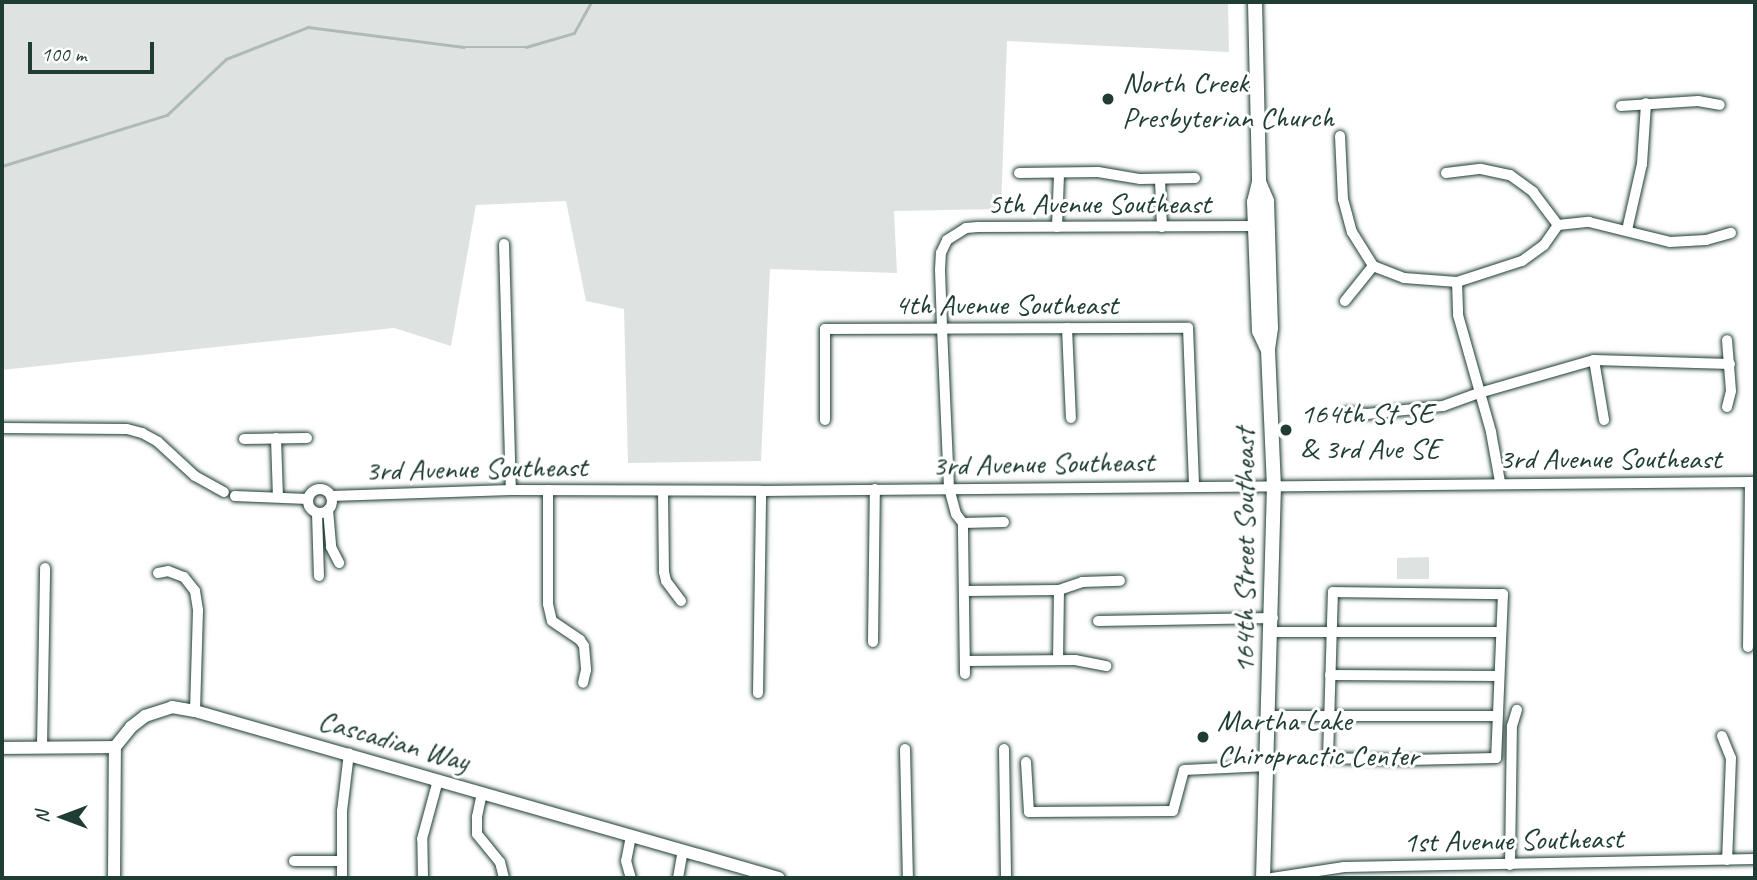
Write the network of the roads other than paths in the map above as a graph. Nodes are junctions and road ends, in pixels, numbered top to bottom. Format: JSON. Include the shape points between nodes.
{"nodes":[{"id":1,"x":1255,"y":2,"type":"edge"},
{"id":2,"x":1646,"y":103,"type":"junction"},
{"id":3,"x":1720,"y":105,"type":"dead end"},
{"id":4,"x":1621,"y":106,"type":"dead end"},
{"id":5,"x":1340,"y":136,"type":"dead end"},
{"id":6,"x":1019,"y":173,"type":"dead end"},
{"id":7,"x":1446,"y":173,"type":"dead end"},
{"id":8,"x":1059,"y":174,"type":"junction"},
{"id":9,"x":1195,"y":178,"type":"dead end"},
{"id":10,"x":1160,"y":180,"type":"junction"},
{"id":11,"x":1259,"y":182,"type":"junction"},
{"id":12,"x":1558,"y":225,"type":"junction"},
{"id":13,"x":1255,"y":226,"type":"junction"},
{"id":14,"x":1057,"y":227,"type":"junction"},
{"id":15,"x":1162,"y":227,"type":"junction"},
{"id":16,"x":1627,"y":230,"type":"junction"},
{"id":17,"x":1731,"y":233,"type":"dead end"},
{"id":18,"x":504,"y":244,"type":"dead end"},
{"id":19,"x":1373,"y":266,"type":"junction"},
{"id":20,"x":1457,"y":282,"type":"junction"},
{"id":21,"x":1345,"y":301,"type":"dead end"},
{"id":22,"x":942,"y":327,"type":"junction"},
{"id":23,"x":1067,"y":328,"type":"junction"},
{"id":24,"x":1727,"y":340,"type":"dead end"},
{"id":25,"x":1268,"y":349,"type":"junction"},
{"id":26,"x":1594,"y":360,"type":"junction"},
{"id":27,"x":1730,"y":364,"type":"junction"},
{"id":28,"x":1479,"y":393,"type":"junction"},
{"id":29,"x":1727,"y":407,"type":"dead end"},
{"id":30,"x":1347,"y":412,"type":"dead end"},
{"id":31,"x":1071,"y":418,"type":"dead end"},
{"id":32,"x":825,"y":420,"type":"dead end"},
{"id":33,"x":1604,"y":420,"type":"dead end"},
{"id":34,"x":2,"y":428,"type":"edge"},
{"id":35,"x":276,"y":438,"type":"junction"},
{"id":36,"x":307,"y":438,"type":"dead end"},
{"id":37,"x":244,"y":439,"type":"dead end"},
{"id":38,"x":1500,"y":482,"type":"junction"},
{"id":39,"x":1753,"y":482,"type":"edge"},
{"id":40,"x":1194,"y":485,"type":"junction"},
{"id":41,"x":1274,"y":485,"type":"junction"},
{"id":42,"x":949,"y":488,"type":"junction"},
{"id":43,"x":875,"y":489,"type":"junction"},
{"id":44,"x":511,"y":490,"type":"junction"},
{"id":45,"x":548,"y":490,"type":"junction"},
{"id":46,"x":761,"y":491,"type":"junction"},
{"id":47,"x":663,"y":492,"type":"junction"},
{"id":48,"x":331,"y":496,"type":"junction"},
{"id":49,"x":278,"y":497,"type":"junction"},
{"id":50,"x":308,"y":499,"type":"junction"},
{"id":51,"x":328,"y":510,"type":"junction"},
{"id":52,"x":317,"y":513,"type":"junction"},
{"id":53,"x":1004,"y":522,"type":"dead end"},
{"id":54,"x":964,"y":523,"type":"junction"},
{"id":55,"x":339,"y":563,"type":"dead end"},
{"id":56,"x":45,"y":568,"type":"dead end"},
{"id":57,"x":158,"y":573,"type":"dead end"},
{"id":58,"x":319,"y":576,"type":"dead end"},
{"id":59,"x":1120,"y":581,"type":"dead end"},
{"id":60,"x":1059,"y":590,"type":"junction"},
{"id":61,"x":965,"y":591,"type":"junction"},
{"id":62,"x":681,"y":601,"type":"dead end"},
{"id":63,"x":1098,"y":621,"type":"dead end"},
{"id":64,"x":1273,"y":625,"type":"junction"},
{"id":65,"x":1501,"y":632,"type":"junction"},
{"id":66,"x":1332,"y":634,"type":"junction"},
{"id":67,"x":873,"y":642,"type":"dead end"},
{"id":68,"x":1748,"y":647,"type":"dead end"},
{"id":69,"x":1058,"y":660,"type":"junction"},
{"id":70,"x":965,"y":661,"type":"junction"},
{"id":71,"x":1106,"y":666,"type":"dead end"},
{"id":72,"x":965,"y":674,"type":"dead end"},
{"id":73,"x":1330,"y":675,"type":"junction"},
{"id":74,"x":1499,"y":676,"type":"junction"},
{"id":75,"x":583,"y":683,"type":"dead end"},
{"id":76,"x":758,"y":693,"type":"dead end"},
{"id":77,"x":1517,"y":710,"type":"dead end"},
{"id":78,"x":195,"y":711,"type":"junction"},
{"id":79,"x":1270,"y":716,"type":"junction"},
{"id":80,"x":1497,"y":716,"type":"junction"},
{"id":81,"x":1329,"y":717,"type":"junction"},
{"id":82,"x":1722,"y":736,"type":"dead end"},
{"id":83,"x":42,"y":747,"type":"junction"},
{"id":84,"x":115,"y":747,"type":"junction"},
{"id":85,"x":2,"y":748,"type":"edge"},
{"id":86,"x":905,"y":749,"type":"dead end"},
{"id":87,"x":1004,"y":749,"type":"dead end"},
{"id":88,"x":349,"y":752,"type":"junction"},
{"id":89,"x":1027,"y":762,"type":"dead end"},
{"id":90,"x":1268,"y":766,"type":"junction"},
{"id":91,"x":438,"y":780,"type":"junction"},
{"id":92,"x":482,"y":793,"type":"junction"},
{"id":93,"x":631,"y":836,"type":"junction"},
{"id":94,"x":683,"y":851,"type":"junction"},
{"id":95,"x":1755,"y":859,"type":"edge"},
{"id":96,"x":1727,"y":860,"type":"junction"},
{"id":97,"x":294,"y":861,"type":"dead end"},
{"id":98,"x":342,"y":861,"type":"junction"},
{"id":99,"x":1510,"y":865,"type":"junction"},
{"id":100,"x":114,"y":878,"type":"edge"},
{"id":101,"x":342,"y":878,"type":"edge"},
{"id":102,"x":423,"y":878,"type":"edge"},
{"id":103,"x":504,"y":878,"type":"edge"},
{"id":104,"x":631,"y":878,"type":"edge"},
{"id":105,"x":678,"y":878,"type":"edge"},
{"id":106,"x":779,"y":878,"type":"edge"},
{"id":107,"x":908,"y":878,"type":"edge"},
{"id":108,"x":1006,"y":878,"type":"edge"},
{"id":109,"x":1263,"y":878,"type":"edge"},
{"id":110,"x":1272,"y":878,"type":"edge"}],
"edges":[{"from":1,"to":11,"type":"main road","name":"164th Street Southeast"},
{"from":2,"to":3,"type":"street"},
{"from":2,"to":4,"type":"street"},
{"from":2,"to":16,"type":"street","via":[[1642,164]]},
{"from":5,"to":19,"type":"street","via":[[1343,200],[1352,232]]},
{"from":6,"to":8,"type":"street"},
{"from":7,"to":12,"type":"street","via":[[1481,169],[1510,175],[1533,192]]},
{"from":8,"to":10,"type":"street","via":[[1098,172]]},
{"from":8,"to":14,"type":"street"},
{"from":9,"to":10,"type":"street"},
{"from":10,"to":15,"type":"street"},
{"from":11,"to":13,"type":"main road","name":"164th Street Southeast"},
{"from":11,"to":25,"type":"main road","name":"164th Street Southeast","via":[[1266,201]]},
{"from":12,"to":16,"type":"street","via":[[1588,222]]},
{"from":12,"to":20,"type":"street","via":[[1544,245],[1522,261]]},
{"from":13,"to":15,"type":"street","name":"5th Avenue Southeast"},
{"from":13,"to":25,"type":"main road","name":"164th Street Southeast","via":[[1259,331]]},
{"from":14,"to":15,"type":"street","name":"5th Avenue Southeast"},
{"from":14,"to":22,"type":"street","name":"5th Avenue Southeast","via":[[966,228],[947,240],[940,270]]},
{"from":16,"to":17,"type":"street","via":[[1682,243]]},
{"from":18,"to":44,"type":"street"},
{"from":19,"to":20,"type":"street","via":[[1404,278]]},
{"from":19,"to":21,"type":"street"},
{"from":20,"to":28,"type":"street","via":[[1458,315]]},
{"from":22,"to":23,"type":"street","name":"4th Avenue Southeast"},
{"from":22,"to":32,"type":"street","name":"4th Avenue Southeast","via":[[825,330]]},
{"from":22,"to":42,"type":"street"},
{"from":23,"to":31,"type":"street"},
{"from":23,"to":40,"type":"street","name":"4th Avenue Southeast","via":[[1188,328]]},
{"from":24,"to":27,"type":"street"},
{"from":25,"to":41,"type":"main road","name":"164th Street Southeast"},
{"from":26,"to":27,"type":"street"},
{"from":26,"to":28,"type":"street"},
{"from":26,"to":33,"type":"street"},
{"from":27,"to":29,"type":"street"},
{"from":28,"to":30,"type":"street","via":[[1430,408]]},
{"from":28,"to":38,"type":"street"},
{"from":34,"to":49,"type":"street","via":[[127,429],[158,442],[195,476],[230,494]]},
{"from":35,"to":36,"type":"street"},
{"from":35,"to":37,"type":"street"},
{"from":35,"to":49,"type":"street"},
{"from":38,"to":39,"type":"street","name":"3rd Avenue Southeast"},
{"from":38,"to":41,"type":"street","name":"3rd Avenue Southeast"},
{"from":39,"to":68,"type":"street"},
{"from":40,"to":41,"type":"street","name":"3rd Avenue Southeast"},
{"from":40,"to":42,"type":"street","name":"3rd Avenue Southeast"},
{"from":41,"to":64,"type":"main road","name":"164th Street Southeast"},
{"from":42,"to":43,"type":"street","name":"3rd Avenue Southeast"},
{"from":42,"to":54,"type":"street","via":[[956,514]]},
{"from":43,"to":46,"type":"street","name":"3rd Avenue Southeast"},
{"from":43,"to":67,"type":"street"},
{"from":44,"to":45,"type":"street","name":"3rd Avenue Southeast"},
{"from":44,"to":48,"type":"street","name":"3rd Avenue Southeast"},
{"from":45,"to":47,"type":"street","name":"3rd Avenue Southeast"},
{"from":45,"to":75,"type":"street","via":[[548,604],[556,625],[584,646]]},
{"from":46,"to":47,"type":"street","name":"3rd Avenue Southeast"},
{"from":46,"to":76,"type":"street"},
{"from":47,"to":62,"type":"street","via":[[664,572]]},
{"from":48,"to":50,"type":"street","via":[[318,489]]},
{"from":48,"to":51,"type":"street"},
{"from":49,"to":50,"type":"street"},
{"from":50,"to":52,"type":"street"},
{"from":51,"to":52,"type":"street"},
{"from":51,"to":55,"type":"street","via":[[331,547]]},
{"from":52,"to":58,"type":"street"},
{"from":53,"to":54,"type":"street"},
{"from":54,"to":61,"type":"street"},
{"from":56,"to":83,"type":"street"},
{"from":57,"to":78,"type":"street","via":[[184,577],[195,591]]},
{"from":59,"to":60,"type":"street","via":[[1083,582]]},
{"from":60,"to":61,"type":"street"},
{"from":60,"to":69,"type":"street"},
{"from":61,"to":70,"type":"street"},
{"from":63,"to":64,"type":"street"},
{"from":64,"to":66,"type":"street"},
{"from":64,"to":79,"type":"main road","name":"164th Street Southeast"},
{"from":65,"to":66,"type":"street"},
{"from":65,"to":66,"type":"street","via":[[1503,594],[1333,592]]},
{"from":65,"to":74,"type":"street"},
{"from":66,"to":73,"type":"street"},
{"from":69,"to":70,"type":"street"},
{"from":69,"to":71,"type":"street"},
{"from":70,"to":72,"type":"street"},
{"from":73,"to":74,"type":"street"},
{"from":73,"to":81,"type":"street"},
{"from":74,"to":80,"type":"street"},
{"from":77,"to":99,"type":"street","via":[[1512,726]]},
{"from":78,"to":84,"type":"street","name":"Cascadian Way","via":[[172,706],[154,712],[131,727]]},
{"from":78,"to":88,"type":"street","name":"Cascadian Way"},
{"from":79,"to":81,"type":"street"},
{"from":79,"to":90,"type":"main road","name":"164th Street Southeast"},
{"from":80,"to":81,"type":"street"},
{"from":80,"to":81,"type":"street","via":[[1496,758],[1406,760],[1328,758]]},
{"from":82,"to":96,"type":"street","via":[[1731,758]]},
{"from":83,"to":84,"type":"street"},
{"from":83,"to":85,"type":"street"},
{"from":84,"to":100,"type":"street"},
{"from":86,"to":107,"type":"street"},
{"from":87,"to":108,"type":"street"},
{"from":88,"to":91,"type":"street","name":"Cascadian Way"},
{"from":88,"to":98,"type":"street"},
{"from":89,"to":90,"type":"street","via":[[1029,812],[1173,811],[1184,770]]},
{"from":90,"to":109,"type":"main road","name":"164th Street Southeast"},
{"from":91,"to":92,"type":"street","name":"Cascadian Way"},
{"from":91,"to":102,"type":"street","via":[[422,839]]},
{"from":92,"to":93,"type":"street","name":"Cascadian Way"},
{"from":92,"to":103,"type":"street","via":[[477,834],[500,862]]},
{"from":93,"to":94,"type":"street","name":"Cascadian Way"},
{"from":93,"to":104,"type":"street","via":[[626,861]]},
{"from":94,"to":105,"type":"street"},
{"from":94,"to":106,"type":"street","name":"Cascadian Way"},
{"from":95,"to":96,"type":"street","name":"1st Avenue Southeast"},
{"from":96,"to":99,"type":"street","name":"1st Avenue Southeast","via":[[1544,870]]},
{"from":97,"to":98,"type":"street"},
{"from":98,"to":101,"type":"street"},
{"from":99,"to":110,"type":"street","name":"1st Avenue Southeast","via":[[1343,867]]}]}
